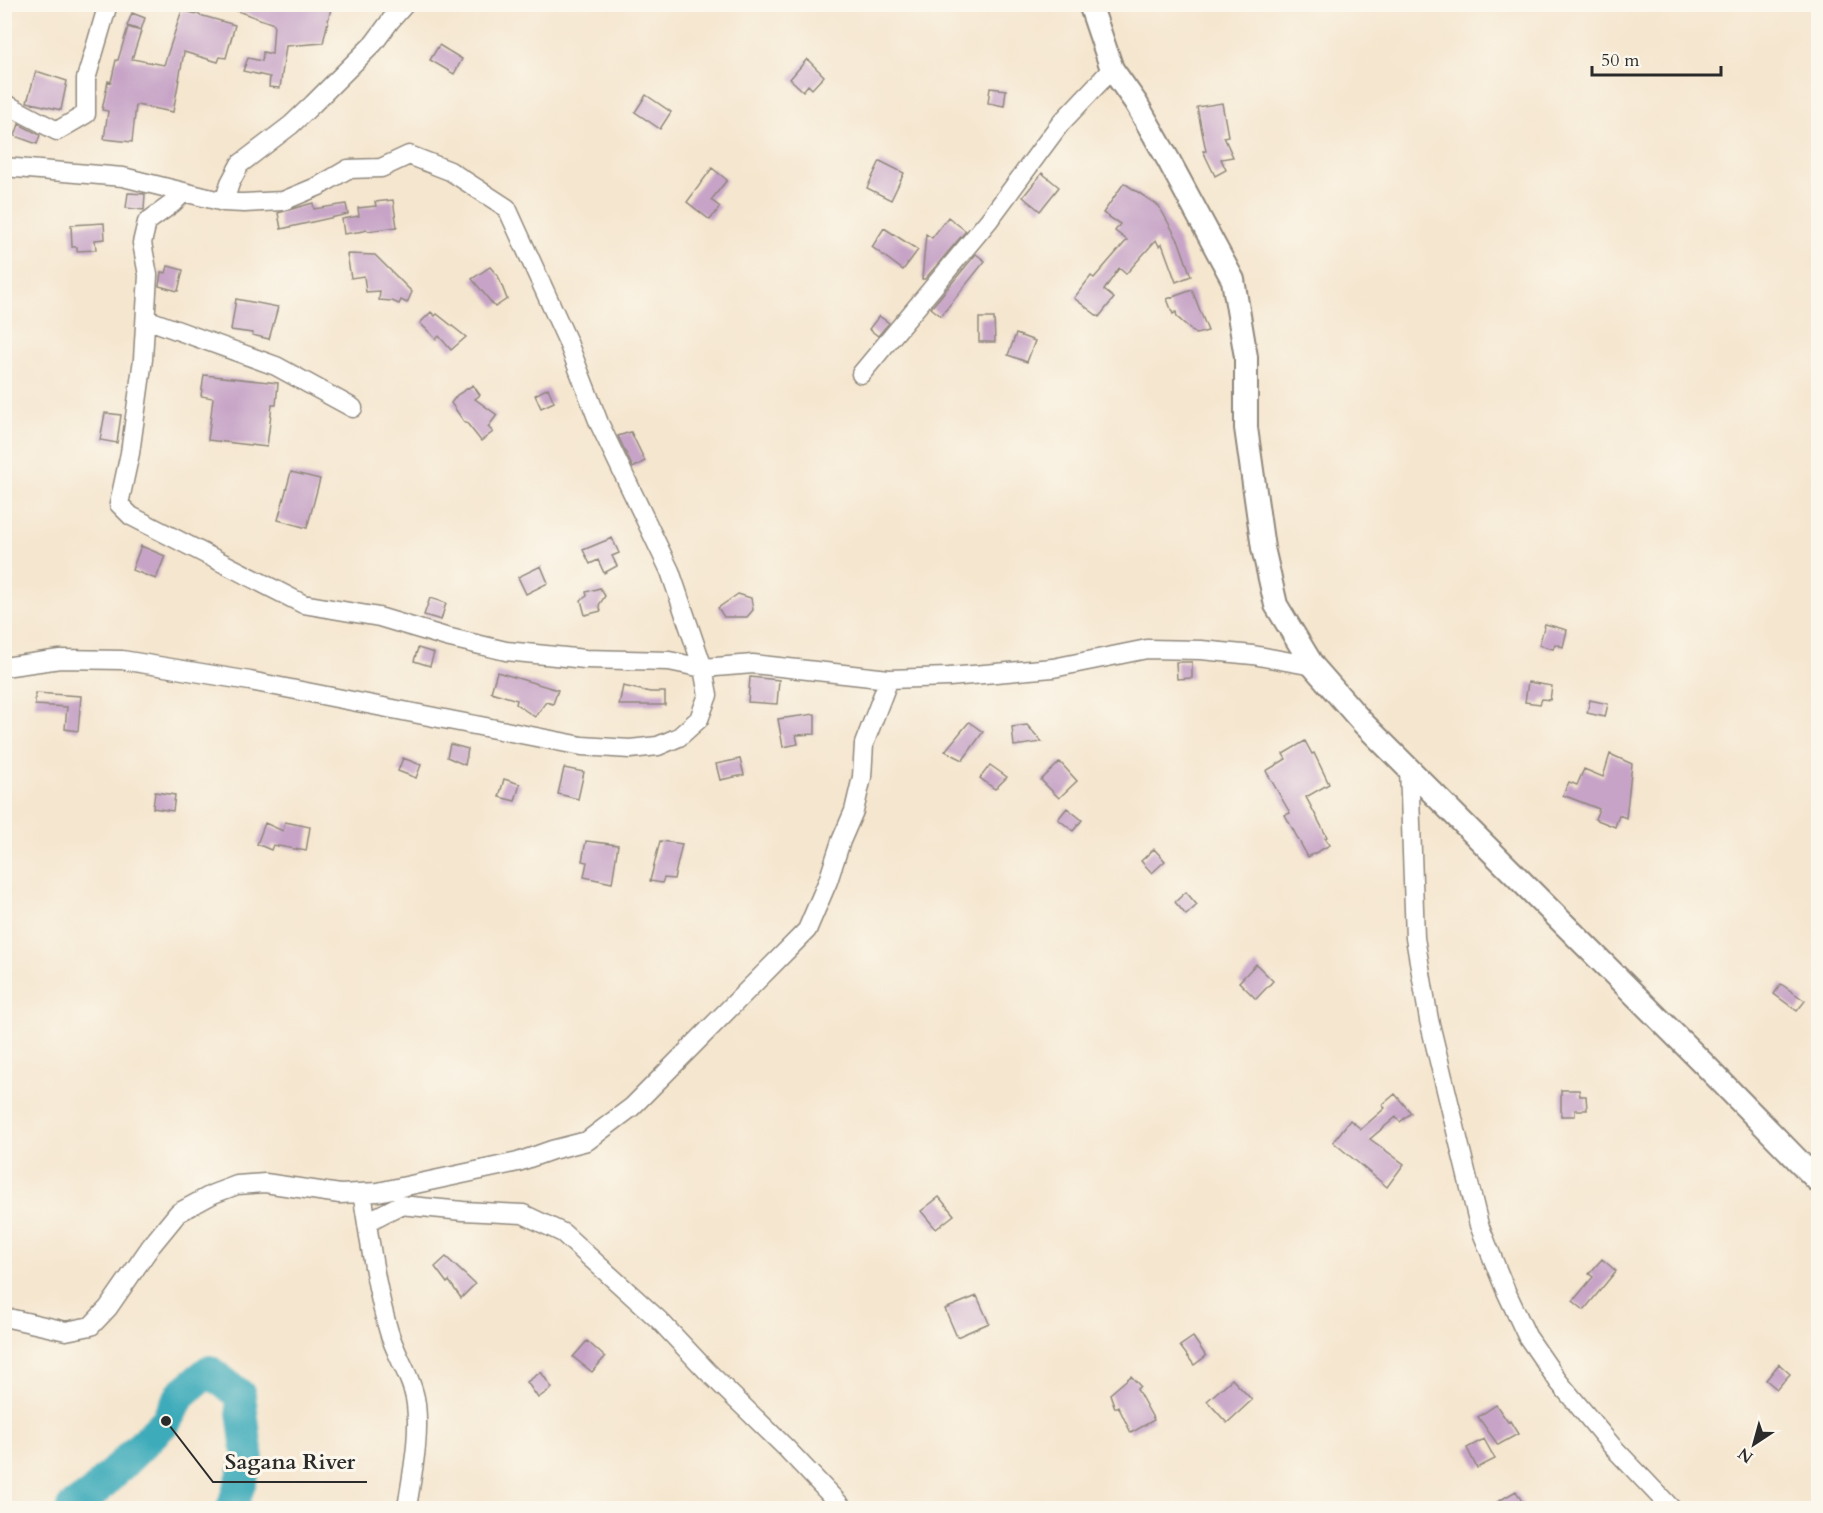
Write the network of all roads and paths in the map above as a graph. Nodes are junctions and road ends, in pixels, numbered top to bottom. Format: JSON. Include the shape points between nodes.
{"nodes":[{"id":1,"x":108,"y":4,"type":"edge"},
{"id":2,"x":405,"y":4,"type":"edge"},
{"id":3,"x":1090,"y":4,"type":"edge"},
{"id":4,"x":1112,"y":69,"type":"junction"},
{"id":5,"x":4,"y":102,"type":"edge"},
{"id":6,"x":4,"y":167,"type":"edge"},
{"id":7,"x":183,"y":193,"type":"junction"},
{"id":8,"x":224,"y":202,"type":"junction"},
{"id":9,"x":146,"y":319,"type":"junction"},
{"id":10,"x":861,"y":374,"type":"dead end"},
{"id":11,"x":353,"y":408,"type":"dead end"},
{"id":12,"x":1313,"y":666,"type":"junction"},
{"id":13,"x":4,"y":667,"type":"edge"},
{"id":14,"x":703,"y":668,"type":"junction"},
{"id":15,"x":889,"y":679,"type":"junction"},
{"id":16,"x":1409,"y":767,"type":"junction"},
{"id":17,"x":1818,"y":1181,"type":"edge"},
{"id":18,"x":362,"y":1193,"type":"junction"},
{"id":19,"x":367,"y":1222,"type":"junction"},
{"id":20,"x":4,"y":1317,"type":"edge"},
{"id":21,"x":407,"y":1509,"type":"edge"},
{"id":22,"x":843,"y":1509,"type":"edge"},
{"id":23,"x":1671,"y":1509,"type":"edge"}],
"edges":[{"from":1,"to":5,"type":"street","via":[[86,79],[86,114],[57,131]]},
{"from":2,"to":8,"type":"street","via":[[374,43],[313,104],[240,164]]},
{"from":3,"to":4,"type":"street"},
{"from":4,"to":10,"type":"street","via":[[1060,124],[989,220]]},
{"from":4,"to":12,"type":"street","via":[[1136,103],[1233,280],[1246,357],[1246,428],[1263,548],[1276,605]]},
{"from":6,"to":7,"type":"street","via":[[123,177]]},
{"from":7,"to":8,"type":"street"},
{"from":7,"to":9,"type":"street","via":[[147,222],[142,243],[148,275]]},
{"from":8,"to":14,"type":"street","via":[[283,201],[348,169],[381,168],[409,155],[450,171],[507,208],[567,340],[599,423],[670,571]]},
{"from":9,"to":11,"type":"street","via":[[276,366]]},
{"from":9,"to":14,"type":"street","via":[[130,453],[119,504],[131,516],[303,603],[379,617],[506,651],[585,659],[669,661]]},
{"from":12,"to":15,"type":"street","via":[[1254,655],[1147,649],[1053,668]]},
{"from":12,"to":16,"type":"street","via":[[1363,723]]},
{"from":13,"to":14,"type":"street","via":[[60,659],[122,660],[582,746],[630,749],[658,746],[679,737],[699,719],[708,695]]},
{"from":14,"to":15,"type":"street","via":[[753,664]]},
{"from":15,"to":18,"type":"street","via":[[864,744],[854,811],[807,930],[632,1107],[587,1141],[518,1162]]},
{"from":16,"to":17,"type":"street"},
{"from":16,"to":23,"type":"street","via":[[1414,938],[1429,1020],[1479,1225],[1527,1336],[1612,1446]]},
{"from":18,"to":19,"type":"street"},
{"from":18,"to":20,"type":"street","via":[[340,1194],[265,1183],[237,1185],[178,1213],[91,1326],[66,1330]]},
{"from":19,"to":21,"type":"street","via":[[377,1289],[416,1401],[418,1435]]},
{"from":19,"to":22,"type":"street","via":[[400,1205],[523,1214],[563,1233],[660,1321]]}]}
